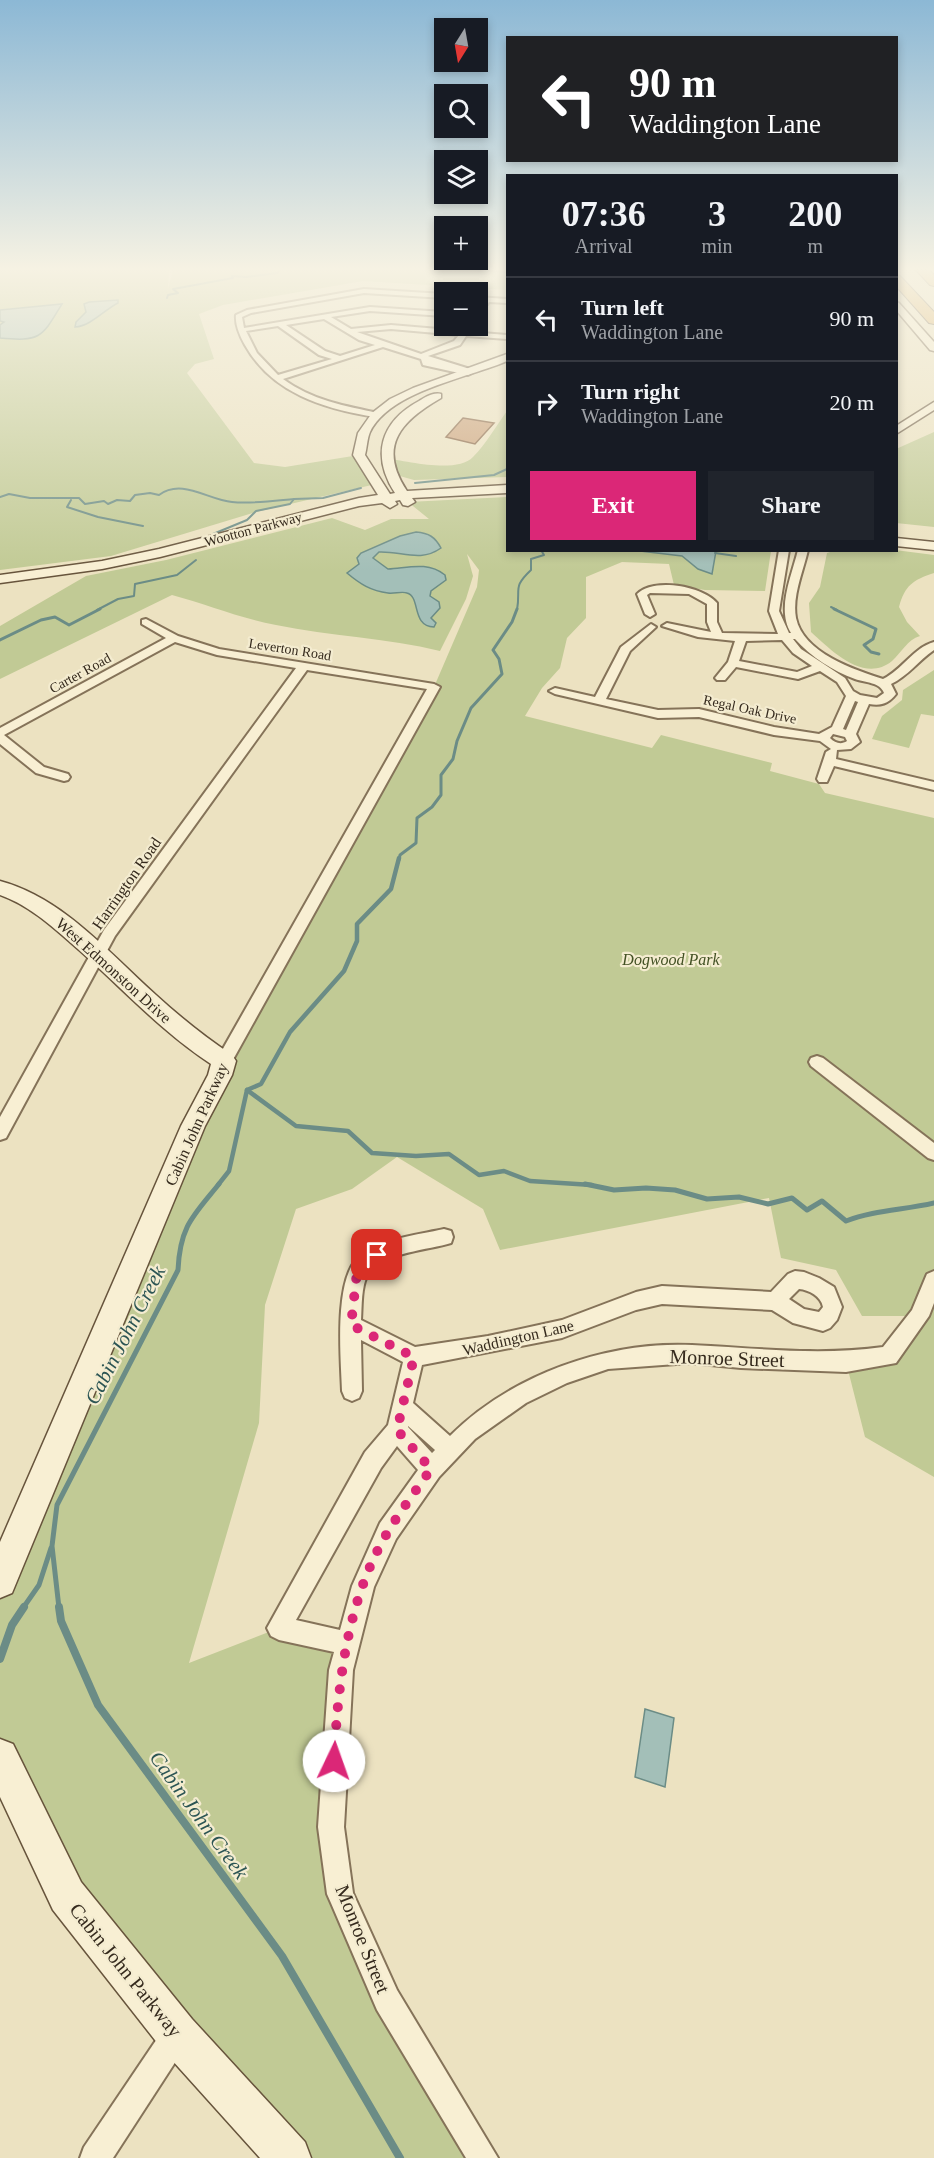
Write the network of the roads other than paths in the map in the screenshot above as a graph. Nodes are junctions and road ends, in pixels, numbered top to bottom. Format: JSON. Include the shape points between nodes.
{"nodes":[{"id":1,"x":269,"y":371,"type":"edge"},
{"id":2,"x":307,"y":371,"type":"edge"},
{"id":3,"x":458,"y":371,"type":"edge"},
{"id":4,"x":474,"y":371,"type":"edge"},
{"id":5,"x":499,"y":371,"type":"edge"},
{"id":6,"x":468,"y":373,"type":"junction"},
{"id":7,"x":276,"y":378,"type":"junction"},
{"id":8,"x":482,"y":378,"type":"junction"},
{"id":9,"x":934,"y":392,"type":"edge"},
{"id":10,"x":934,"y":405,"type":"edge"},
{"id":11,"x":376,"y":416,"type":"junction"},
{"id":12,"x":898,"y":417,"type":"edge"},
{"id":13,"x":898,"y":430,"type":"edge"},
{"id":14,"x":506,"y":489,"type":"edge"},
{"id":15,"x":506,"y":497,"type":"edge"},
{"id":16,"x":396,"y":499,"type":"junction"},
{"id":17,"x":898,"y":531,"type":"edge"},
{"id":18,"x":934,"y":535,"type":"edge"},
{"id":19,"x":898,"y":542,"type":"edge"},
{"id":20,"x":934,"y":546,"type":"edge"},
{"id":21,"x":784,"y":552,"type":"edge"},
{"id":22,"x":802,"y":552,"type":"edge"},
{"id":23,"x":0,"y":579,"type":"edge"},
{"id":24,"x":0,"y":586,"type":"edge"},
{"id":25,"x":650,"y":614,"type":"junction"},
{"id":26,"x":146,"y":622,"type":"dead end"},
{"id":27,"x":667,"y":626,"type":"junction"},
{"id":28,"x":651,"y":627,"type":"junction"},
{"id":29,"x":798,"y":633,"type":"junction"},
{"id":30,"x":783,"y":634,"type":"junction"},
{"id":31,"x":718,"y":636,"type":"junction"},
{"id":32,"x":742,"y":637,"type":"junction"},
{"id":33,"x":174,"y":638,"type":"junction"},
{"id":34,"x":934,"y":645,"type":"edge"},
{"id":35,"x":733,"y":663,"type":"junction"},
{"id":36,"x":303,"y":667,"type":"junction"},
{"id":37,"x":819,"y":667,"type":"junction"},
{"id":38,"x":721,"y":678,"type":"dead end"},
{"id":39,"x":883,"y":684,"type":"junction"},
{"id":40,"x":434,"y":687,"type":"joint"},
{"id":41,"x":555,"y":691,"type":"dead end"},
{"id":42,"x":858,"y":698,"type":"junction"},
{"id":43,"x":599,"y":701,"type":"junction"},
{"id":44,"x":836,"y":730,"type":"junction"},
{"id":45,"x":0,"y":733,"type":"edge"},
{"id":46,"x":850,"y":734,"type":"junction"},
{"id":47,"x":0,"y":738,"type":"edge"},
{"id":48,"x":829,"y":742,"type":"junction"},
{"id":49,"x":830,"y":761,"type":"junction"},
{"id":50,"x":64,"y":777,"type":"dead end"},
{"id":51,"x":823,"y":779,"type":"dead end"},
{"id":52,"x":934,"y":786,"type":"edge"},
{"id":53,"x":0,"y":888,"type":"edge"},
{"id":54,"x":100,"y":955,"type":"junction"},
{"id":55,"x":224,"y":1061,"type":"junction"},
{"id":56,"x":817,"y":1062,"type":"dead end"},
{"id":57,"x":0,"y":1133,"type":"edge"},
{"id":58,"x":934,"y":1153,"type":"edge"},
{"id":59,"x":444,"y":1237,"type":"dead end"},
{"id":60,"x":934,"y":1280,"type":"edge"},
{"id":61,"x":775,"y":1301,"type":"dead end"},
{"id":62,"x":351,"y":1325,"type":"junction"},
{"id":63,"x":414,"y":1357,"type":"junction"},
{"id":64,"x":352,"y":1391,"type":"dead end"},
{"id":65,"x":401,"y":1406,"type":"junction"},
{"id":66,"x":397,"y":1430,"type":"junction"},
{"id":67,"x":450,"y":1450,"type":"junction"},
{"id":68,"x":431,"y":1469,"type":"junction"},
{"id":69,"x":0,"y":1581,"type":"edge"},
{"id":70,"x":348,"y":1644,"type":"junction"},
{"id":71,"x":1,"y":1762,"type":"edge"},
{"id":72,"x":177,"y":2034,"type":"junction"},
{"id":73,"x":95,"y":2158,"type":"edge"},
{"id":74,"x":289,"y":2158,"type":"edge"},
{"id":75,"x":483,"y":2158,"type":"edge"}],
"edges":[{"from":1,"to":7,"type":"street"},
{"from":2,"to":7,"type":"street"},
{"from":3,"to":6,"type":"street"},
{"from":4,"to":6,"type":"street"},
{"from":5,"to":8,"type":"street"},
{"from":6,"to":8,"type":"street"},
{"from":6,"to":11,"type":"street","via":[[419,390],[390,404]]},
{"from":7,"to":11,"type":"street","via":[[319,404]]},
{"from":8,"to":16,"type":"street","via":[[428,401],[400,421],[390,437],[385,458]]},
{"from":9,"to":12,"type":"street"},
{"from":10,"to":13,"type":"street"},
{"from":11,"to":16,"type":"street","via":[[363,431],[359,455]]},
{"from":14,"to":16,"type":"street","name":"Wootton Parkway"},
{"from":15,"to":16,"type":"street","name":"Wootton Parkway"},
{"from":16,"to":23,"type":"street","name":"Wootton Parkway","via":[[315,512],[102,565]]},
{"from":16,"to":24,"type":"street","name":"Wootton Parkway","via":[[166,560],[86,576]]},
{"from":17,"to":18,"type":"street"},
{"from":19,"to":20,"type":"street"},
{"from":21,"to":30,"type":"street","via":[[774,611]]},
{"from":22,"to":29,"type":"street","via":[[791,596],[791,622]]},
{"from":25,"to":27,"type":"street","via":[[666,616],[670,621]]},
{"from":25,"to":28,"type":"street","via":[[642,621]]},
{"from":25,"to":31,"type":"street","via":[[642,594],[647,590],[663,588],[706,596],[712,603],[712,622]]},
{"from":26,"to":33,"type":"street","name":"Leverton Road"},
{"from":27,"to":28,"type":"street"},
{"from":27,"to":31,"type":"street"},
{"from":28,"to":43,"type":"street","via":[[625,649]]},
{"from":29,"to":30,"type":"street"},
{"from":29,"to":39,"type":"street","via":[[817,654],[854,675]]},
{"from":30,"to":32,"type":"street"},
{"from":30,"to":37,"type":"street","via":[[797,651]]},
{"from":31,"to":32,"type":"street"},
{"from":32,"to":35,"type":"street"},
{"from":33,"to":36,"type":"street","name":"Leverton Road","via":[[217,652]]},
{"from":33,"to":45,"type":"street","name":"Carter Road"},
{"from":34,"to":39,"type":"street","via":[[899,676]]},
{"from":35,"to":37,"type":"street","via":[[798,676]]},
{"from":35,"to":38,"type":"street"},
{"from":36,"to":40,"type":"street","name":"Leverton Road"},
{"from":36,"to":54,"type":"street","name":"Harrington Road","via":[[109,934]]},
{"from":37,"to":42,"type":"street","via":[[841,680]]},
{"from":39,"to":42,"type":"street","via":[[890,691],[888,698],[878,702]]},
{"from":40,"to":55,"type":"street","name":"Cabin John Parkway"},
{"from":41,"to":43,"type":"street","name":"Regal Oak Drive"},
{"from":42,"to":44,"type":"street"},
{"from":42,"to":46,"type":"street"},
{"from":43,"to":48,"type":"street","name":"Regal Oak Drive","via":[[658,714],[699,713]]},
{"from":44,"to":46,"type":"street"},
{"from":44,"to":48,"type":"street","via":[[827,732]]},
{"from":46,"to":48,"type":"street","via":[[855,739],[852,745]]},
{"from":47,"to":50,"type":"street","via":[[40,770]]},
{"from":48,"to":49,"type":"street"},
{"from":49,"to":51,"type":"street"},
{"from":49,"to":52,"type":"street"},
{"from":53,"to":54,"type":"street","name":"West Edmonston Drive","via":[[19,893],[41,906]]},
{"from":54,"to":55,"type":"street","name":"West Edmonston Drive","via":[[197,1045]]},
{"from":54,"to":57,"type":"street","name":"Harrington Road"},
{"from":55,"to":69,"type":"street","name":"Cabin John Parkway"},
{"from":56,"to":58,"type":"street"},
{"from":59,"to":62,"type":"street","via":[[377,1255],[363,1263],[357,1272]]},
{"from":60,"to":67,"type":"street","name":"Monroe Street","via":[[919,1316],[889,1356],[846,1362],[690,1354],[608,1360],[519,1396],[468,1432]]},
{"from":61,"to":63,"type":"street","name":"Waddington Lane","via":[[645,1297],[563,1329]]},
{"from":62,"to":63,"type":"street"},
{"from":62,"to":64,"type":"street"},
{"from":63,"to":65,"type":"street"},
{"from":65,"to":66,"type":"street"},
{"from":65,"to":67,"type":"street"},
{"from":66,"to":68,"type":"street"},
{"from":66,"to":70,"type":"street","via":[[373,1460],[279,1628]]},
{"from":67,"to":68,"type":"street","name":"Monroe Street"},
{"from":68,"to":70,"type":"street","name":"Monroe Street","via":[[388,1531],[363,1586]]},
{"from":70,"to":75,"type":"street","name":"Monroe Street","via":[[341,1670],[332,1827],[340,1894],[387,2000]]},
{"from":71,"to":72,"type":"street","name":"Cabin John Parkway","via":[[67,1896]]},
{"from":72,"to":73,"type":"street"},
{"from":72,"to":74,"type":"street","name":"Cabin John Parkway"}]}
